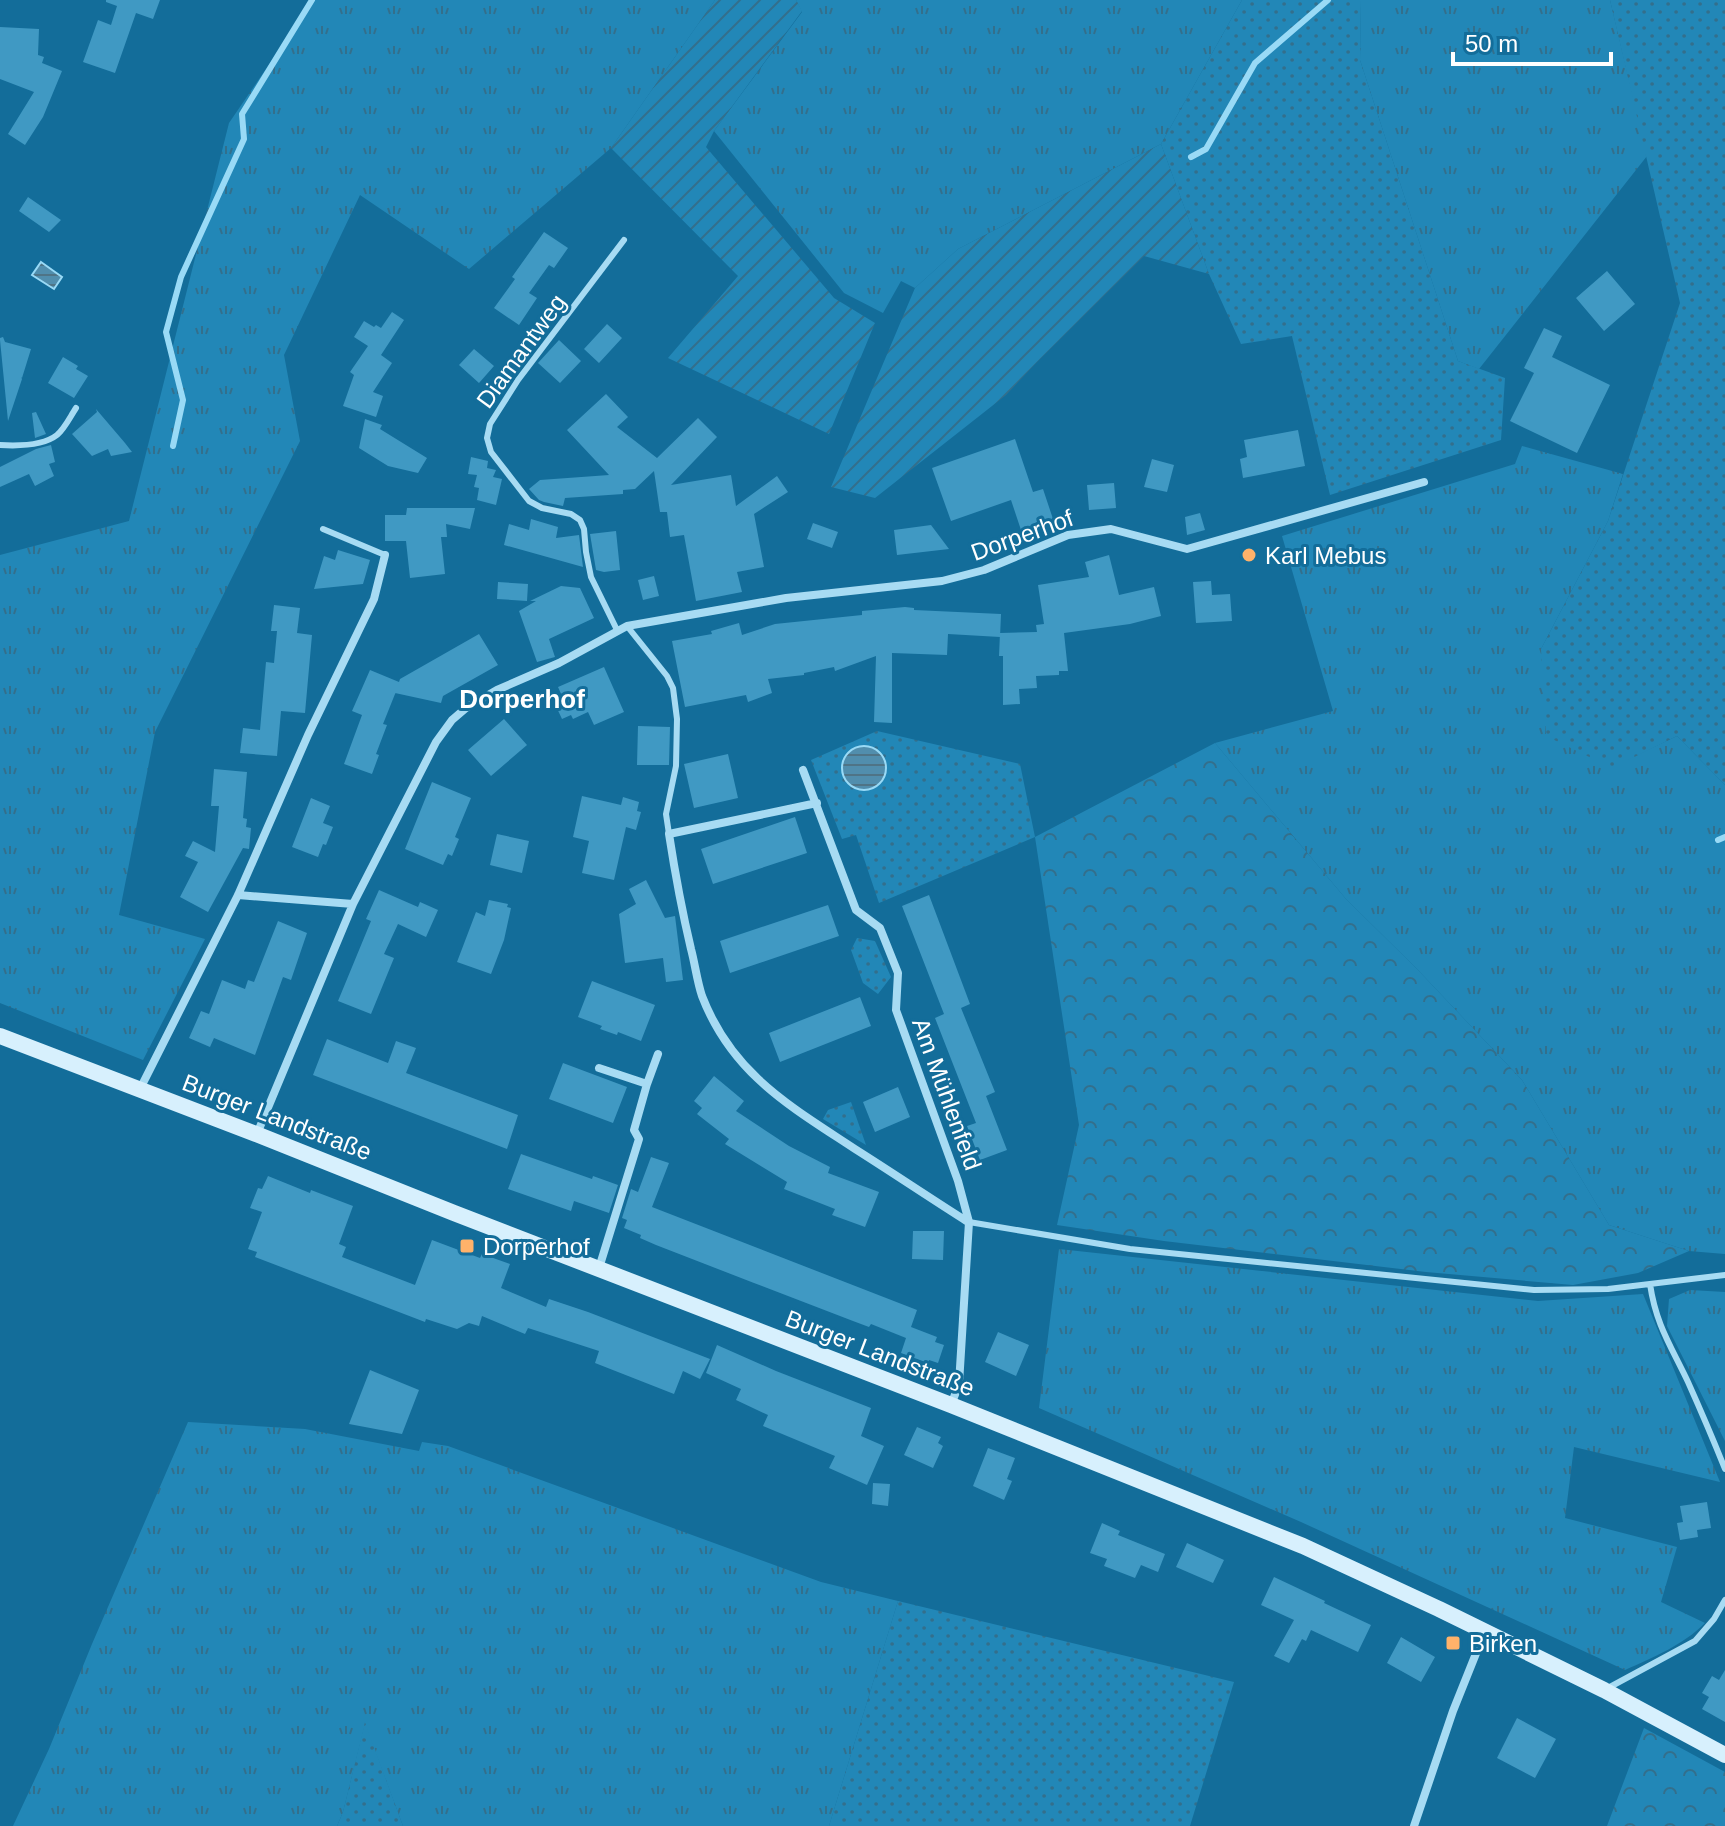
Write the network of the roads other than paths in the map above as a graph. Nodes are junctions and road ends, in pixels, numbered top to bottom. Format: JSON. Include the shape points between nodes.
{"nodes":[{"id":1,"x":624,"y":240,"type":"dead end"},
{"id":2,"x":76,"y":408,"type":"dead end"},
{"id":3,"x":0,"y":445,"type":"edge"},
{"id":4,"x":1424,"y":482,"type":"dead end"},
{"id":5,"x":323,"y":529,"type":"dead end"},
{"id":6,"x":385,"y":555,"type":"joint"},
{"id":7,"x":627,"y":626,"type":"junction"},
{"id":8,"x":617,"y":630,"type":"junction"},
{"id":9,"x":803,"y":770,"type":"dead end"},
{"id":10,"x":817,"y":803,"type":"junction"},
{"id":11,"x":669,"y":834,"type":"junction"},
{"id":12,"x":238,"y":895,"type":"junction"},
{"id":13,"x":353,"y":904,"type":"junction"},
{"id":14,"x":0,"y":1036,"type":"edge"},
{"id":15,"x":658,"y":1054,"type":"dead end"},
{"id":16,"x":599,"y":1068,"type":"dead end"},
{"id":17,"x":647,"y":1084,"type":"junction"},
{"id":18,"x":140,"y":1089,"type":"junction"},
{"id":19,"x":256,"y":1134,"type":"junction"},
{"id":20,"x":969,"y":1222,"type":"junction"},
{"id":21,"x":599,"y":1268,"type":"junction"},
{"id":22,"x":1725,"y":1275,"type":"edge"},
{"id":23,"x":1650,"y":1284,"type":"junction"},
{"id":24,"x":951,"y":1405,"type":"junction"},
{"id":25,"x":1725,"y":1469,"type":"edge"},
{"id":26,"x":1725,"y":1600,"type":"edge"},
{"id":27,"x":1485,"y":1631,"type":"junction"},
{"id":28,"x":1604,"y":1690,"type":"junction"},
{"id":29,"x":1725,"y":1755,"type":"edge"},
{"id":30,"x":1414,"y":1826,"type":"edge"}],
"edges":[{"from":1,"to":8,"type":"lane","name":"Diamantweg","via":[[518,380],[487,438],[491,452],[529,501],[580,520],[591,577]]},
{"from":2,"to":3,"type":"lane","via":[[50,439]]},
{"from":4,"to":7,"type":"street","name":"Dorperhof","via":[[1187,549],[1111,529],[1068,535],[952,579],[786,598]]},
{"from":5,"to":6,"type":"lane"},
{"from":6,"to":12,"type":"street","via":[[374,599]]},
{"from":7,"to":8,"type":"street","name":"Dorperhof"},
{"from":7,"to":11,"type":"lane","via":[[673,688],[676,766],[666,814]]},
{"from":8,"to":13,"type":"street","name":"Dorperhof","via":[[497,690],[452,720]]},
{"from":9,"to":10,"type":"street","name":"Am Mühlenfeld"},
{"from":10,"to":11,"type":"street"},
{"from":10,"to":20,"type":"street","name":"Am Mühlenfeld","via":[[856,910],[880,928],[898,973],[896,1010]]},
{"from":11,"to":20,"type":"street","via":[[701,994],[740,1061],[782,1101]]},
{"from":12,"to":13,"type":"street"},
{"from":12,"to":18,"type":"street"},
{"from":13,"to":19,"type":"street","name":"Dorperhof"},
{"from":14,"to":18,"type":"main road","name":"Burger Landstraße"},
{"from":15,"to":17,"type":"street"},
{"from":16,"to":17,"type":"street"},
{"from":17,"to":21,"type":"street","via":[[634,1130],[639,1139]]},
{"from":18,"to":19,"type":"main road","name":"Burger Landstraße"},
{"from":19,"to":21,"type":"main road","name":"Burger Landstraße"},
{"from":20,"to":23,"type":"lane","via":[[1130,1249],[1500,1287],[1567,1291]]},
{"from":20,"to":24,"type":"street","name":"Am Mühlenfeld","via":[[959,1384]]},
{"from":21,"to":24,"type":"main road","name":"Burger Landstraße"},
{"from":22,"to":23,"type":"lane"},
{"from":23,"to":25,"type":"lane","via":[[1667,1343]]},
{"from":24,"to":27,"type":"main road","name":"Burger Landstraße","via":[[1303,1546]]},
{"from":26,"to":28,"type":"lane","via":[[1695,1641]]},
{"from":27,"to":28,"type":"main road","name":"Burger Landstraße"},
{"from":27,"to":30,"type":"street"},
{"from":28,"to":29,"type":"main road","name":"Burger Landstraße"}]}
